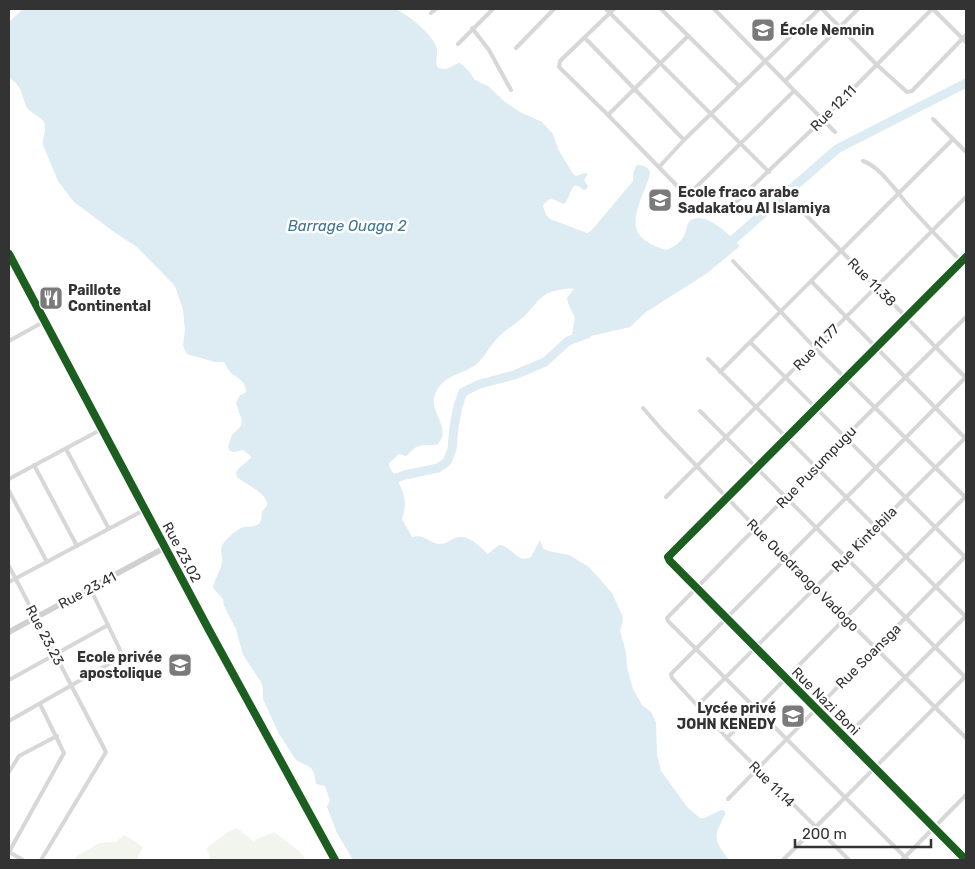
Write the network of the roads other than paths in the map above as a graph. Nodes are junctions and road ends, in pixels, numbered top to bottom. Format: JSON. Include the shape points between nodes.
{"nodes":[{"id":1,"x":436,"y":9,"type":"edge"},
{"id":2,"x":493,"y":9,"type":"edge"},
{"id":3,"x":553,"y":9,"type":"edge"},
{"id":4,"x":606,"y":9,"type":"edge"},
{"id":5,"x":614,"y":9,"type":"edge"},
{"id":6,"x":661,"y":9,"type":"edge"},
{"id":7,"x":714,"y":9,"type":"edge"},
{"id":8,"x":821,"y":9,"type":"edge"},
{"id":9,"x":858,"y":9,"type":"edge"},
{"id":10,"x":932,"y":9,"type":"edge"},
{"id":11,"x":432,"y":13,"type":"dead end"},
{"id":12,"x":610,"y":13,"type":"junction"},
{"id":13,"x":839,"y":27,"type":"junction"},
{"id":14,"x":472,"y":28,"type":"junction"},
{"id":15,"x":688,"y":36,"type":"junction"},
{"id":16,"x":585,"y":38,"type":"junction"},
{"id":17,"x":965,"y":38,"type":"edge"},
{"id":18,"x":458,"y":44,"type":"dead end"},
{"id":19,"x":516,"y":48,"type":"dead end"},
{"id":20,"x":765,"y":61,"type":"junction"},
{"id":21,"x":661,"y":63,"type":"junction"},
{"id":22,"x":876,"y":64,"type":"junction"},
{"id":23,"x":785,"y":81,"type":"junction"},
{"id":24,"x":739,"y":86,"type":"junction"},
{"id":25,"x":635,"y":89,"type":"junction"},
{"id":26,"x":510,"y":90,"type":"dead end"},
{"id":27,"x":794,"y":91,"type":"junction"},
{"id":28,"x":712,"y":114,"type":"junction"},
{"id":29,"x":608,"y":115,"type":"junction"},
{"id":30,"x":933,"y":119,"type":"dead end"},
{"id":31,"x":822,"y":120,"type":"junction"},
{"id":32,"x":835,"y":132,"type":"dead end"},
{"id":33,"x":684,"y":140,"type":"junction"},
{"id":34,"x":954,"y":140,"type":"junction"},
{"id":35,"x":741,"y":143,"type":"junction"},
{"id":36,"x":966,"y":152,"type":"edge"},
{"id":37,"x":863,"y":161,"type":"dead end"},
{"id":38,"x":660,"y":167,"type":"junction"},
{"id":39,"x":769,"y":172,"type":"junction"},
{"id":40,"x":899,"y":195,"type":"junction"},
{"id":41,"x":966,"y":197,"type":"edge"},
{"id":42,"x":733,"y":205,"type":"dead end"},
{"id":43,"x":798,"y":208,"type":"dead end"},
{"id":44,"x":932,"y":231,"type":"junction"},
{"id":45,"x":842,"y":251,"type":"junction"},
{"id":46,"x":9,"y":254,"type":"edge"},
{"id":47,"x":966,"y":256,"type":"edge"},
{"id":48,"x":733,"y":261,"type":"dead end"},
{"id":49,"x":962,"y":261,"type":"junction"},
{"id":50,"x":966,"y":266,"type":"edge"},
{"id":51,"x":811,"y":281,"type":"junction"},
{"id":52,"x":876,"y":286,"type":"junction"},
{"id":53,"x":780,"y":311,"type":"junction"},
{"id":54,"x":907,"y":316,"type":"junction"},
{"id":55,"x":846,"y":317,"type":"junction"},
{"id":56,"x":966,"y":317,"type":"edge"},
{"id":57,"x":45,"y":321,"type":"junction"},
{"id":58,"x":9,"y":341,"type":"edge"},
{"id":59,"x":750,"y":342,"type":"junction"},
{"id":60,"x":876,"y":347,"type":"junction"},
{"id":61,"x":936,"y":347,"type":"junction"},
{"id":62,"x":816,"y":348,"type":"junction"},
{"id":63,"x":708,"y":359,"type":"dead end"},
{"id":64,"x":720,"y":372,"type":"junction"},
{"id":65,"x":786,"y":377,"type":"junction"},
{"id":66,"x":846,"y":377,"type":"junction"},
{"id":67,"x":905,"y":377,"type":"junction"},
{"id":68,"x":966,"y":377,"type":"edge"},
{"id":69,"x":755,"y":407,"type":"junction"},
{"id":70,"x":816,"y":407,"type":"junction"},
{"id":71,"x":874,"y":407,"type":"junction"},
{"id":72,"x":643,"y":408,"type":"dead end"},
{"id":73,"x":935,"y":408,"type":"junction"},
{"id":74,"x":700,"y":411,"type":"dead end"},
{"id":75,"x":102,"y":429,"type":"junction"},
{"id":76,"x":845,"y":437,"type":"junction"},
{"id":77,"x":905,"y":437,"type":"junction"},
{"id":78,"x":725,"y":438,"type":"junction"},
{"id":79,"x":785,"y":438,"type":"junction"},
{"id":80,"x":966,"y":438,"type":"edge"},
{"id":81,"x":66,"y":449,"type":"junction"},
{"id":82,"x":34,"y":465,"type":"junction"},
{"id":83,"x":696,"y":467,"type":"junction"},
{"id":84,"x":875,"y":467,"type":"junction"},
{"id":85,"x":936,"y":467,"type":"junction"},
{"id":86,"x":756,"y":468,"type":"junction"},
{"id":87,"x":816,"y":468,"type":"junction"},
{"id":88,"x":9,"y":479,"type":"edge"},
{"id":89,"x":9,"y":491,"type":"edge"},
{"id":90,"x":666,"y":497,"type":"dead end"},
{"id":91,"x":845,"y":497,"type":"junction"},
{"id":92,"x":966,"y":497,"type":"edge"},
{"id":93,"x":727,"y":498,"type":"junction"},
{"id":94,"x":786,"y":498,"type":"junction"},
{"id":95,"x":905,"y":498,"type":"junction"},
{"id":96,"x":146,"y":509,"type":"junction"},
{"id":97,"x":875,"y":527,"type":"junction"},
{"id":98,"x":756,"y":528,"type":"junction"},
{"id":99,"x":815,"y":528,"type":"junction"},
{"id":100,"x":936,"y":528,"type":"junction"},
{"id":101,"x":108,"y":529,"type":"junction"},
{"id":102,"x":77,"y":546,"type":"junction"},
{"id":103,"x":166,"y":547,"type":"junction"},
{"id":104,"x":905,"y":557,"type":"junction"},
{"id":105,"x":966,"y":557,"type":"edge"},
{"id":106,"x":785,"y":558,"type":"junction"},
{"id":107,"x":845,"y":558,"type":"junction"},
{"id":108,"x":47,"y":562,"type":"junction"},
{"id":109,"x":9,"y":566,"type":"edge"},
{"id":110,"x":15,"y":578,"type":"junction"},
{"id":111,"x":9,"y":582,"type":"edge"},
{"id":112,"x":936,"y":586,"type":"junction"},
{"id":113,"x":90,"y":588,"type":"junction"},
{"id":114,"x":815,"y":588,"type":"junction"},
{"id":115,"x":875,"y":588,"type":"junction"},
{"id":116,"x":697,"y":589,"type":"junction"},
{"id":117,"x":36,"y":617,"type":"junction"},
{"id":118,"x":906,"y":617,"type":"junction"},
{"id":119,"x":966,"y":617,"type":"edge"},
{"id":120,"x":726,"y":618,"type":"junction"},
{"id":121,"x":846,"y":618,"type":"junction"},
{"id":122,"x":108,"y":625,"type":"junction"},
{"id":123,"x":9,"y":632,"type":"edge"},
{"id":124,"x":935,"y":646,"type":"junction"},
{"id":125,"x":755,"y":647,"type":"junction"},
{"id":126,"x":696,"y":648,"type":"junction"},
{"id":127,"x":876,"y":648,"type":"junction"},
{"id":128,"x":56,"y":655,"type":"junction"},
{"id":129,"x":905,"y":676,"type":"junction"},
{"id":130,"x":725,"y":677,"type":"junction"},
{"id":131,"x":966,"y":677,"type":"edge"},
{"id":132,"x":786,"y":678,"type":"junction"},
{"id":133,"x":9,"y":680,"type":"edge"},
{"id":134,"x":71,"y":686,"type":"junction"},
{"id":135,"x":40,"y":704,"type":"junction"},
{"id":136,"x":698,"y":705,"type":"junction"},
{"id":137,"x":935,"y":707,"type":"junction"},
{"id":138,"x":755,"y":708,"type":"junction"},
{"id":139,"x":816,"y":709,"type":"junction"},
{"id":140,"x":9,"y":721,"type":"edge"},
{"id":141,"x":57,"y":736,"type":"junction"},
{"id":142,"x":727,"y":738,"type":"junction"},
{"id":143,"x":786,"y":738,"type":"junction"},
{"id":144,"x":845,"y":738,"type":"junction"},
{"id":145,"x":966,"y":738,"type":"edge"},
{"id":146,"x":874,"y":768,"type":"junction"},
{"id":147,"x":757,"y":769,"type":"junction"},
{"id":148,"x":9,"y":772,"type":"edge"},
{"id":149,"x":966,"y":795,"type":"edge"},
{"id":150,"x":845,"y":797,"type":"junction"},
{"id":151,"x":728,"y":798,"type":"dead end"},
{"id":152,"x":815,"y":827,"type":"junction"},
{"id":153,"x":934,"y":827,"type":"junction"},
{"id":154,"x":9,"y":852,"type":"edge"},
{"id":155,"x":785,"y":859,"type":"edge"},
{"id":156,"x":905,"y":859,"type":"edge"},
{"id":157,"x":23,"y":860,"type":"edge"},
{"id":158,"x":41,"y":860,"type":"edge"},
{"id":159,"x":335,"y":860,"type":"edge"},
{"id":160,"x":849,"y":860,"type":"edge"},
{"id":161,"x":966,"y":860,"type":"edge"}],
"edges":[{"from":1,"to":11,"type":"street"},
{"from":2,"to":14,"type":"street"},
{"from":3,"to":19,"type":"street"},
{"from":4,"to":12,"type":"street"},
{"from":5,"to":12,"type":"street"},
{"from":6,"to":15,"type":"street"},
{"from":7,"to":20,"type":"street"},
{"from":8,"to":13,"type":"street"},
{"from":8,"to":20,"type":"street"},
{"from":9,"to":13,"type":"street"},
{"from":10,"to":17,"type":"street"},
{"from":10,"to":22,"type":"street","name":"Rue 12.11"},
{"from":12,"to":16,"type":"street"},
{"from":12,"to":21,"type":"street"},
{"from":13,"to":22,"type":"street"},
{"from":13,"to":23,"type":"street"},
{"from":14,"to":18,"type":"street"},
{"from":14,"to":26,"type":"street","via":[[489,50]]},
{"from":15,"to":21,"type":"street"},
{"from":15,"to":24,"type":"street"},
{"from":16,"to":25,"type":"street"},
{"from":16,"to":29,"type":"street","via":[[560,61],[559,67]]},
{"from":17,"to":22,"type":"street","via":[[912,91],[907,92]]},
{"from":20,"to":23,"type":"street"},
{"from":20,"to":24,"type":"street"},
{"from":21,"to":25,"type":"street"},
{"from":21,"to":28,"type":"street"},
{"from":22,"to":31,"type":"street","name":"Rue 12.11"},
{"from":23,"to":27,"type":"street"},
{"from":24,"to":28,"type":"street"},
{"from":25,"to":29,"type":"street"},
{"from":25,"to":33,"type":"street"},
{"from":27,"to":31,"type":"street"},
{"from":27,"to":35,"type":"street"},
{"from":28,"to":33,"type":"street"},
{"from":28,"to":35,"type":"street"},
{"from":29,"to":38,"type":"street"},
{"from":30,"to":34,"type":"street"},
{"from":31,"to":32,"type":"street"},
{"from":31,"to":39,"type":"street","name":"Rue 12.11"},
{"from":33,"to":38,"type":"street"},
{"from":34,"to":36,"type":"street"},
{"from":34,"to":40,"type":"street"},
{"from":35,"to":38,"type":"street","via":[[688,196]]},
{"from":35,"to":39,"type":"street"},
{"from":37,"to":40,"type":"street","via":[[883,176]]},
{"from":39,"to":42,"type":"street","name":"Rue 12.11"},
{"from":40,"to":44,"type":"street"},
{"from":40,"to":45,"type":"street"},
{"from":41,"to":44,"type":"street","name":"Rue 11.77"},
{"from":43,"to":45,"type":"street","name":"Rue 11.38"},
{"from":44,"to":49,"type":"street"},
{"from":44,"to":52,"type":"street","name":"Rue 11.77"},
{"from":45,"to":51,"type":"street"},
{"from":45,"to":52,"type":"street","name":"Rue 11.38"},
{"from":46,"to":57,"type":"street","name":"Rue 23.02"},
{"from":47,"to":49,"type":"street"},
{"from":48,"to":53,"type":"street"},
{"from":49,"to":50,"type":"street"},
{"from":49,"to":54,"type":"street"},
{"from":51,"to":53,"type":"street"},
{"from":51,"to":55,"type":"street"},
{"from":52,"to":54,"type":"street","name":"Rue 11.38"},
{"from":52,"to":55,"type":"street","name":"Rue 11.77"},
{"from":53,"to":59,"type":"street"},
{"from":53,"to":62,"type":"street"},
{"from":54,"to":60,"type":"street"},
{"from":54,"to":61,"type":"street","name":"Rue 11.38"},
{"from":55,"to":60,"type":"street"},
{"from":55,"to":62,"type":"street","name":"Rue 11.77"},
{"from":56,"to":61,"type":"street","name":"Rue Pusumpugu"},
{"from":57,"to":58,"type":"street"},
{"from":57,"to":75,"type":"street","name":"Rue 23.02"},
{"from":59,"to":64,"type":"street"},
{"from":59,"to":65,"type":"street"},
{"from":60,"to":66,"type":"street"},
{"from":60,"to":67,"type":"street"},
{"from":61,"to":67,"type":"street","name":"Rue Pusumpugu"},
{"from":61,"to":68,"type":"street","name":"Rue 11.38"},
{"from":62,"to":65,"type":"street","name":"Rue 11.77"},
{"from":62,"to":66,"type":"street"},
{"from":63,"to":64,"type":"street"},
{"from":64,"to":69,"type":"street"},
{"from":65,"to":69,"type":"street","name":"Rue 11.77"},
{"from":65,"to":70,"type":"street"},
{"from":66,"to":70,"type":"street"},
{"from":66,"to":71,"type":"street"},
{"from":67,"to":71,"type":"street","name":"Rue Pusumpugu"},
{"from":67,"to":73,"type":"street"},
{"from":68,"to":73,"type":"street"},
{"from":69,"to":78,"type":"street","name":"Rue 11.77"},
{"from":69,"to":79,"type":"street"},
{"from":70,"to":76,"type":"street"},
{"from":70,"to":79,"type":"street"},
{"from":71,"to":76,"type":"street","name":"Rue Pusumpugu"},
{"from":71,"to":77,"type":"street"},
{"from":72,"to":83,"type":"street","name":"Rue Ouedraogo Vadogo"},
{"from":73,"to":77,"type":"street"},
{"from":73,"to":80,"type":"street"},
{"from":74,"to":78,"type":"street"},
{"from":75,"to":81,"type":"street"},
{"from":75,"to":96,"type":"street","name":"Rue 23.02"},
{"from":76,"to":84,"type":"street"},
{"from":76,"to":87,"type":"street","name":"Rue Pusumpugu"},
{"from":77,"to":84,"type":"street"},
{"from":77,"to":85,"type":"street"},
{"from":78,"to":83,"type":"street","name":"Rue 11.77"},
{"from":78,"to":86,"type":"street"},
{"from":79,"to":86,"type":"street"},
{"from":79,"to":87,"type":"street"},
{"from":80,"to":85,"type":"street","name":"Rue Kintebila"},
{"from":81,"to":82,"type":"street"},
{"from":81,"to":101,"type":"street"},
{"from":82,"to":88,"type":"street"},
{"from":82,"to":102,"type":"street"},
{"from":83,"to":90,"type":"street","name":"Rue 11.77"},
{"from":83,"to":93,"type":"street","name":"Rue Ouedraogo Vadogo"},
{"from":84,"to":91,"type":"street"},
{"from":84,"to":95,"type":"street"},
{"from":85,"to":92,"type":"street"},
{"from":85,"to":95,"type":"street","name":"Rue Kintebila"},
{"from":86,"to":93,"type":"street"},
{"from":86,"to":94,"type":"street"},
{"from":87,"to":91,"type":"street"},
{"from":87,"to":94,"type":"street","name":"Rue Pusumpugu"},
{"from":89,"to":108,"type":"street"},
{"from":91,"to":97,"type":"street"},
{"from":91,"to":99,"type":"street"},
{"from":92,"to":100,"type":"street"},
{"from":93,"to":98,"type":"street","name":"Rue Ouedraogo Vadogo"},
{"from":93,"to":116,"type":"street","name":"Rue Nazi Boni","via":[[669,555],[668,559]]},
{"from":94,"to":98,"type":"street","name":"Rue Pusumpugu"},
{"from":94,"to":99,"type":"street"},
{"from":95,"to":97,"type":"street","name":"Rue Kintebila"},
{"from":95,"to":100,"type":"street"},
{"from":96,"to":101,"type":"street"},
{"from":96,"to":103,"type":"street","name":"Rue 23.02"},
{"from":97,"to":104,"type":"street"},
{"from":97,"to":107,"type":"street","name":"Rue Kintebila"},
{"from":98,"to":106,"type":"street","name":"Rue Ouedraogo Vadogo"},
{"from":98,"to":116,"type":"street","name":"Rue Pusumpugu"},
{"from":99,"to":106,"type":"street"},
{"from":99,"to":107,"type":"street"},
{"from":100,"to":104,"type":"street"},
{"from":100,"to":105,"type":"street"},
{"from":101,"to":102,"type":"street"},
{"from":102,"to":108,"type":"street"},
{"from":103,"to":113,"type":"street","name":"Rue 23.41"},
{"from":103,"to":159,"type":"street","name":"Rue 23.02"},
{"from":104,"to":112,"type":"street"},
{"from":104,"to":115,"type":"street"},
{"from":105,"to":112,"type":"street","name":"Rue Soansga"},
{"from":106,"to":114,"type":"street","name":"Rue Ouedraogo Vadogo"},
{"from":106,"to":120,"type":"street"},
{"from":107,"to":114,"type":"street","name":"Rue Kintebila"},
{"from":107,"to":115,"type":"street"},
{"from":108,"to":110,"type":"street"},
{"from":109,"to":110,"type":"street","name":"Rue 23.23"},
{"from":110,"to":111,"type":"street"},
{"from":110,"to":117,"type":"street","name":"Rue 23.23"},
{"from":112,"to":118,"type":"street","name":"Rue Soansga"},
{"from":112,"to":119,"type":"street"},
{"from":113,"to":117,"type":"street","name":"Rue 23.41"},
{"from":113,"to":122,"type":"street"},
{"from":114,"to":121,"type":"street","name":"Rue Ouedraogo Vadogo"},
{"from":114,"to":125,"type":"street","name":"Rue Kintebila"},
{"from":115,"to":118,"type":"street"},
{"from":115,"to":121,"type":"street"},
{"from":116,"to":120,"type":"street","name":"Rue Nazi Boni"},
{"from":116,"to":126,"type":"street","name":"Rue Pusumpugu","via":[[667,620]]},
{"from":117,"to":123,"type":"street","name":"Rue 23.41"},
{"from":117,"to":128,"type":"street","name":"Rue 23.23"},
{"from":118,"to":124,"type":"street"},
{"from":118,"to":127,"type":"street","name":"Rue Soansga"},
{"from":119,"to":124,"type":"street"},
{"from":120,"to":125,"type":"street","name":"Rue Nazi Boni"},
{"from":120,"to":126,"type":"street"},
{"from":121,"to":127,"type":"street","name":"Rue Ouedraogo Vadogo"},
{"from":121,"to":132,"type":"street"},
{"from":122,"to":128,"type":"street"},
{"from":122,"to":134,"type":"street","via":[[121,657]]},
{"from":124,"to":129,"type":"street"},
{"from":124,"to":131,"type":"street"},
{"from":125,"to":130,"type":"street","name":"Rue Kintebila"},
{"from":125,"to":132,"type":"street","name":"Rue Nazi Boni"},
{"from":126,"to":130,"type":"street"},
{"from":126,"to":136,"type":"street","name":"Rue 11.14","via":[[671,675]]},
{"from":127,"to":129,"type":"street","name":"Rue Ouedraogo Vadogo"},
{"from":127,"to":139,"type":"street","name":"Rue Soansga"},
{"from":128,"to":133,"type":"street"},
{"from":128,"to":134,"type":"street","name":"Rue 23.23"},
{"from":129,"to":137,"type":"street","name":"Rue Ouedraogo Vadogo"},
{"from":129,"to":144,"type":"street"},
{"from":130,"to":136,"type":"street","name":"Rue Kintebila"},
{"from":130,"to":138,"type":"street"},
{"from":131,"to":137,"type":"street"},
{"from":132,"to":138,"type":"street"},
{"from":132,"to":139,"type":"street","name":"Rue Nazi Boni"},
{"from":134,"to":135,"type":"street"},
{"from":134,"to":158,"type":"street","name":"Rue 23.23","via":[[104,746],[105,754]]},
{"from":135,"to":140,"type":"street"},
{"from":135,"to":141,"type":"street"},
{"from":136,"to":142,"type":"street","name":"Rue 11.14"},
{"from":137,"to":145,"type":"street","name":"Rue Ouedraogo Vadogo"},
{"from":137,"to":146,"type":"street"},
{"from":138,"to":142,"type":"street"},
{"from":138,"to":143,"type":"street"},
{"from":139,"to":143,"type":"street","name":"Rue Soansga"},
{"from":139,"to":144,"type":"street","name":"Rue Nazi Boni"},
{"from":141,"to":148,"type":"street","via":[[19,756]]},
{"from":141,"to":154,"type":"street","via":[[63,755]]},
{"from":142,"to":147,"type":"street","name":"Rue 11.14"},
{"from":143,"to":147,"type":"street","name":"Rue Soansga"},
{"from":143,"to":150,"type":"street"},
{"from":144,"to":146,"type":"street","name":"Rue Nazi Boni"},
{"from":146,"to":150,"type":"street"},
{"from":146,"to":153,"type":"street","name":"Rue Nazi Boni"},
{"from":147,"to":151,"type":"street","name":"Rue Soansga"},
{"from":147,"to":152,"type":"street","name":"Rue 11.14"},
{"from":149,"to":153,"type":"street"},
{"from":150,"to":152,"type":"street"},
{"from":150,"to":156,"type":"street"},
{"from":152,"to":155,"type":"street"},
{"from":152,"to":160,"type":"street","name":"Rue 11.14"},
{"from":153,"to":156,"type":"street"},
{"from":153,"to":161,"type":"street","name":"Rue Nazi Boni"},
{"from":154,"to":157,"type":"street"}]}
